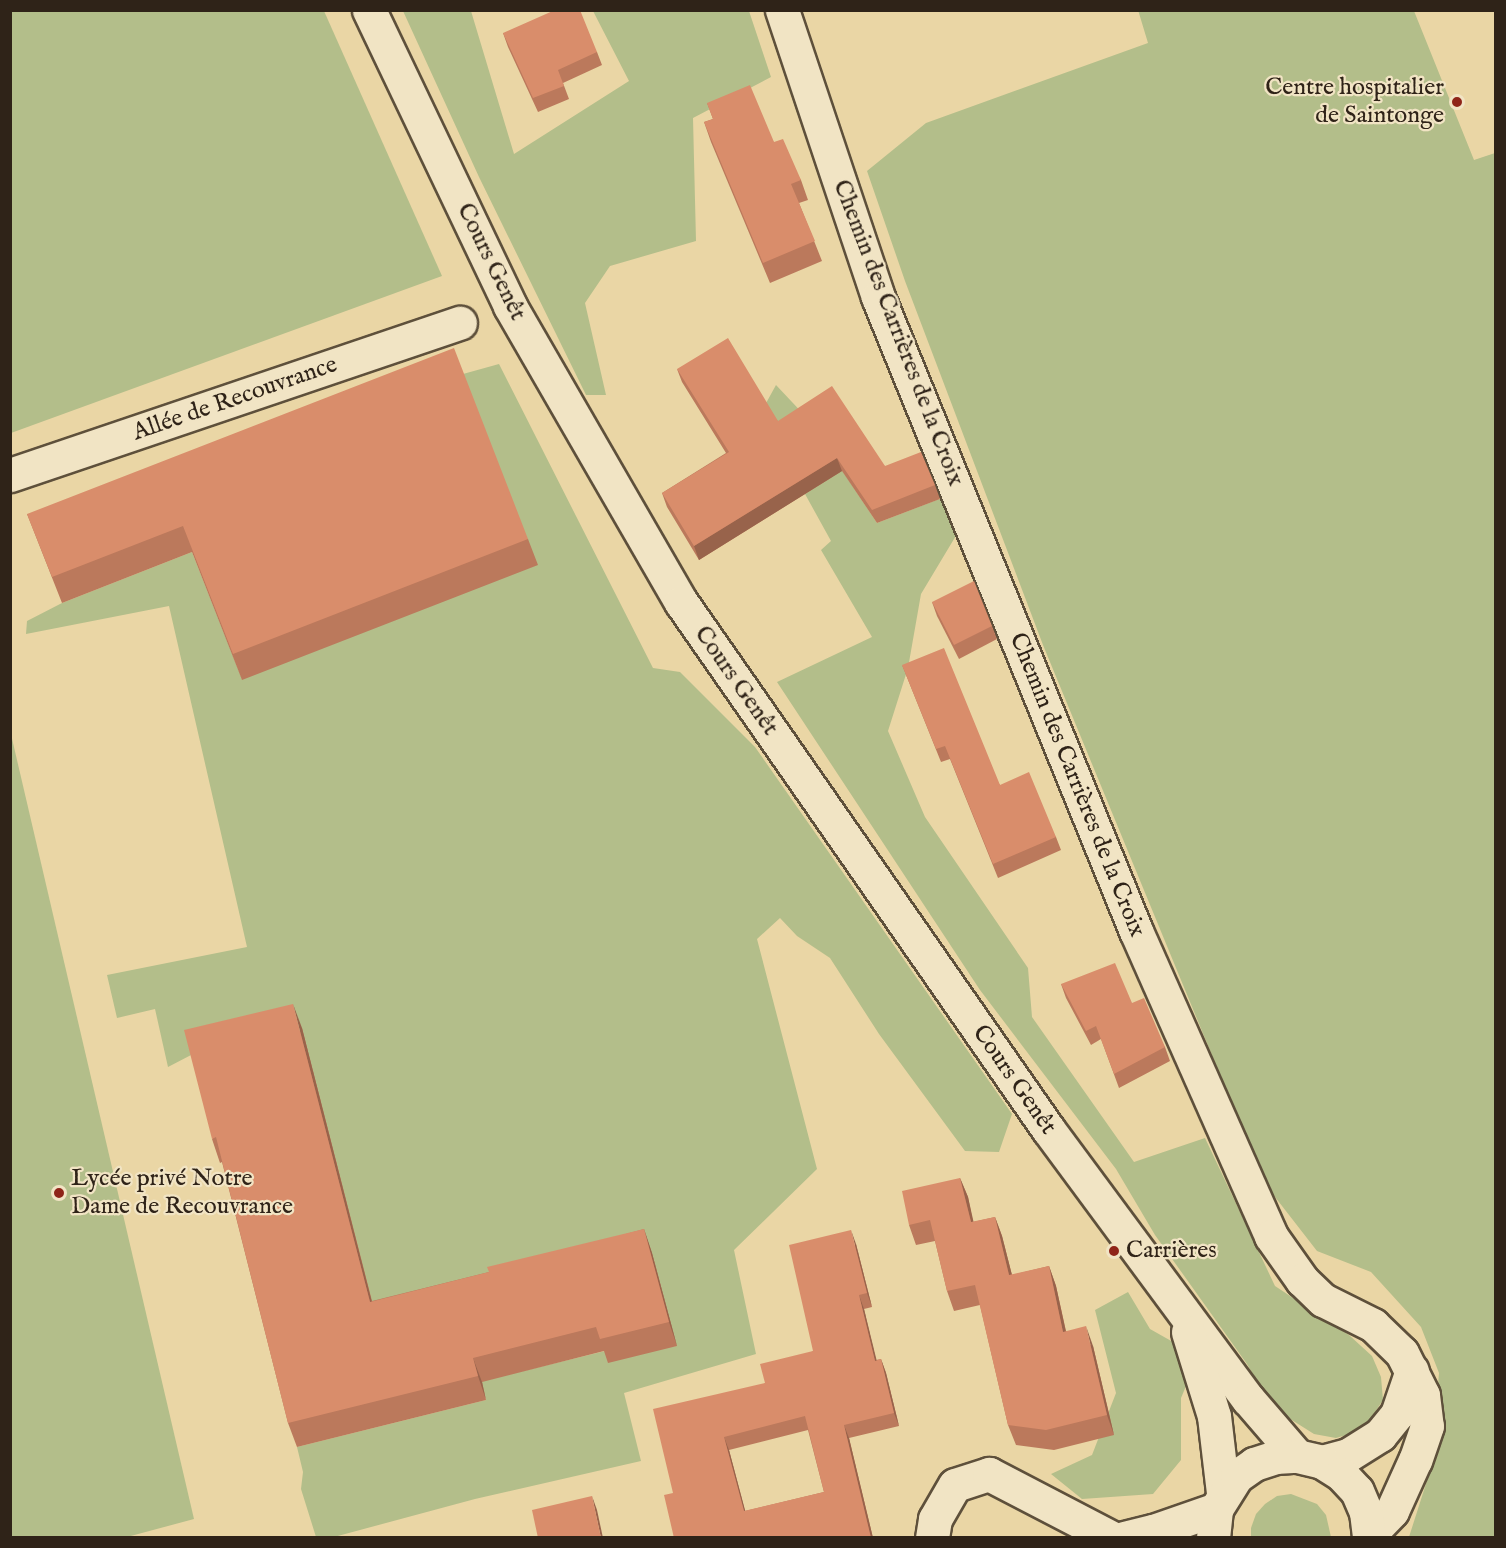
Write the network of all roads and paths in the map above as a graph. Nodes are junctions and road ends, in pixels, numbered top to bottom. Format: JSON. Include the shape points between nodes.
{"nodes":[{"id":1,"x":369,"y":10,"type":"edge"},
{"id":2,"x":782,"y":10,"type":"edge"},
{"id":3,"x":460,"y":323,"type":"dead end"},
{"id":4,"x":10,"y":475,"type":"edge"},
{"id":5,"x":1178,"y":1305,"type":"junction"},
{"id":6,"x":1412,"y":1370,"type":"junction"},
{"id":7,"x":1309,"y":1459,"type":"junction"},
{"id":8,"x":1217,"y":1513,"type":"edge"},
{"id":9,"x":1369,"y":1536,"type":"edge"},
{"id":10,"x":932,"y":1538,"type":"edge"},
{"id":11,"x":1112,"y":1538,"type":"edge"},
{"id":12,"x":1124,"y":1538,"type":"edge"}],
"edges":[{"from":1,"to":5,"type":"street","name":"Cours Genêt","via":[[510,306],[681,602],[1047,1129]]},
{"from":2,"to":6,"type":"street","name":"Chemin des Carrières de la Croix","via":[[878,297],[1136,932],[1271,1236],[1323,1300],[1373,1325],[1402,1353]]},
{"from":3,"to":4,"type":"street","name":"Allée de Recouvrance"},
{"from":5,"to":7,"type":"street","name":"Cours Genêt","via":[[1248,1399]]},
{"from":5,"to":8,"type":"street","name":"Cours Genêt","via":[[1214,1416]]},
{"from":6,"to":7,"type":"street","via":[[1397,1413],[1380,1436],[1348,1455]]},
{"from":6,"to":9,"type":"street","name":"Chemin des Carrières de la Croix","via":[[1423,1395],[1426,1425],[1392,1511]]},
{"from":7,"to":8,"type":"street","via":[[1275,1457],[1254,1464],[1237,1476]]},
{"from":7,"to":9,"type":"street","name":"Cours Genêt","via":[[1341,1474],[1357,1491],[1366,1512]]},
{"from":8,"to":12,"type":"street"},
{"from":10,"to":11,"type":"street","via":[[935,1520],[956,1485],[989,1474]]}]}
